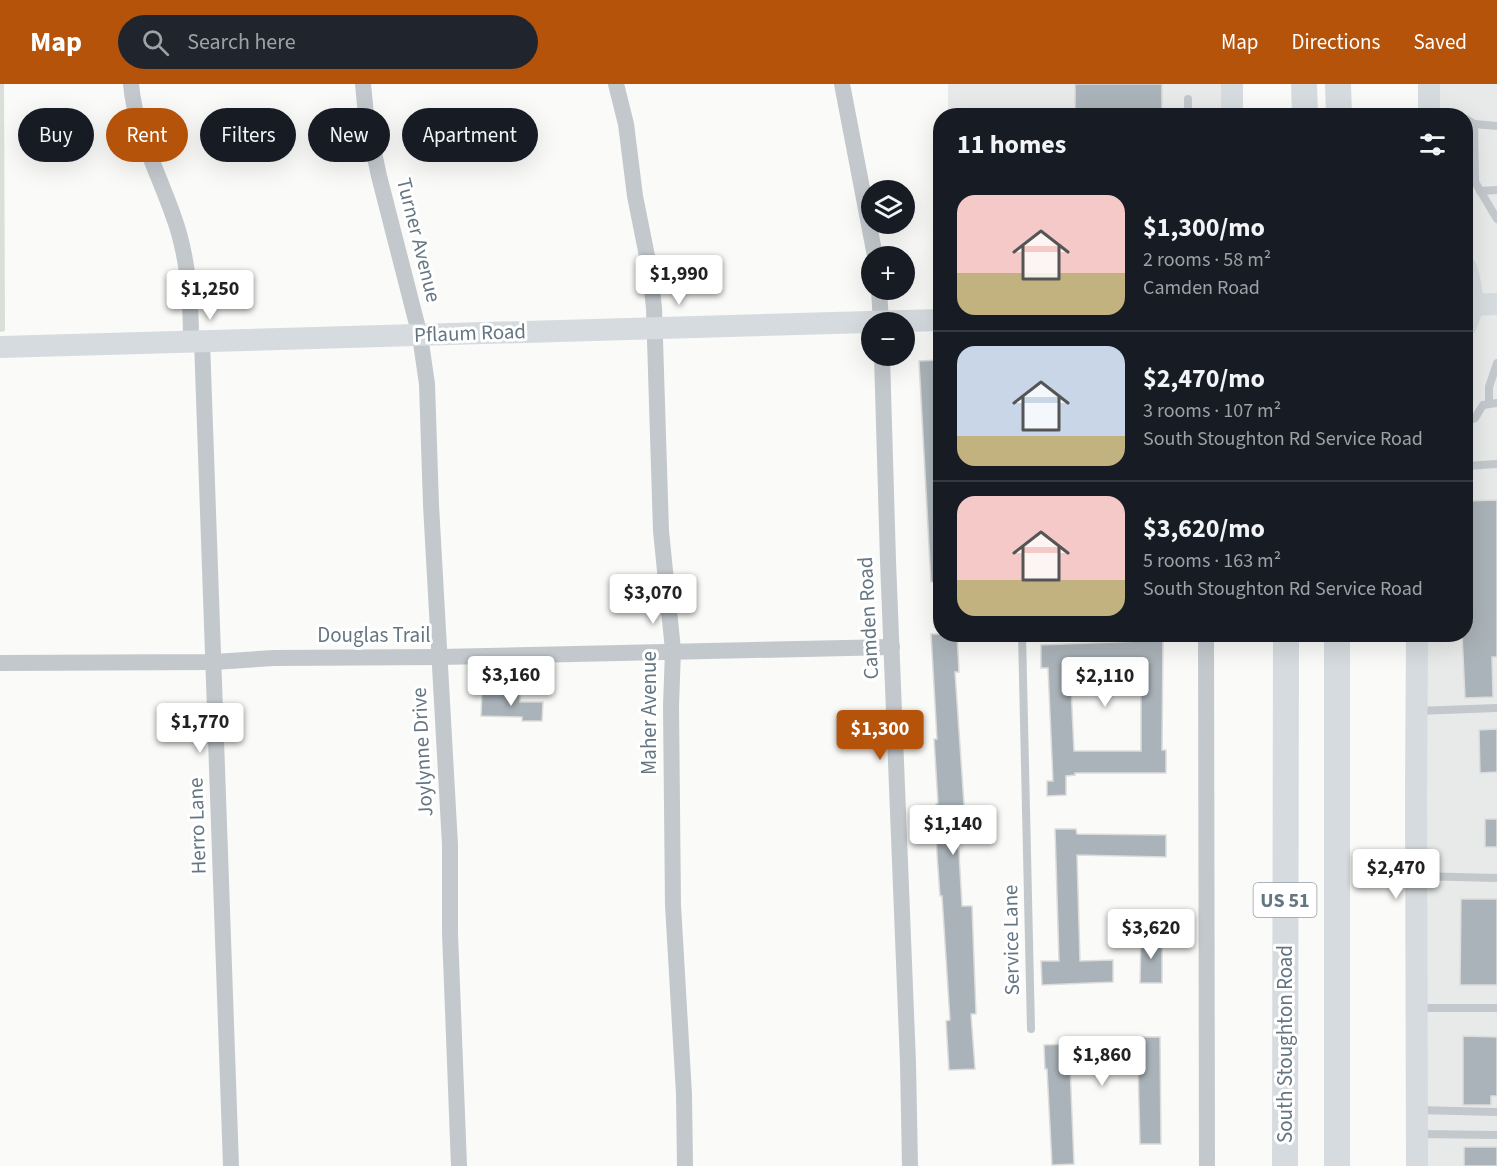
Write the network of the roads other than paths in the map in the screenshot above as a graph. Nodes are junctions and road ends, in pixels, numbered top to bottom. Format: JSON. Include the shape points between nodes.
{"nodes":[{"id":1,"x":131,"y":84,"type":"edge"},
{"id":2,"x":363,"y":84,"type":"edge"},
{"id":3,"x":616,"y":84,"type":"edge"},
{"id":4,"x":842,"y":84,"type":"edge"},
{"id":5,"x":1232,"y":84,"type":"edge"},
{"id":6,"x":1289,"y":84,"type":"edge"},
{"id":7,"x":1304,"y":84,"type":"edge"},
{"id":8,"x":1338,"y":84,"type":"edge"},
{"id":9,"x":1429,"y":84,"type":"edge"},
{"id":10,"x":1188,"y":99,"type":"dead end"},
{"id":11,"x":1188,"y":108,"type":"edge"},
{"id":12,"x":1232,"y":108,"type":"edge"},
{"id":13,"x":1289,"y":108,"type":"edge"},
{"id":14,"x":1305,"y":108,"type":"edge"},
{"id":15,"x":1339,"y":108,"type":"edge"},
{"id":16,"x":1429,"y":108,"type":"edge"},
{"id":17,"x":1474,"y":124,"type":"joint"},
{"id":18,"x":1496,"y":127,"type":"edge"},
{"id":19,"x":1497,"y":190,"type":"edge"},
{"id":20,"x":1480,"y":191,"type":"junction"},
{"id":21,"x":1497,"y":219,"type":"edge"},
{"id":22,"x":873,"y":246,"type":"edge"},
{"id":23,"x":1497,"y":304,"type":"edge"},
{"id":24,"x":1473,"y":309,"type":"edge"},
{"id":25,"x":933,"y":320,"type":"edge"},
{"id":26,"x":915,"y":321,"type":"edge"},
{"id":27,"x":861,"y":322,"type":"edge"},
{"id":28,"x":654,"y":327,"type":"junction"},
{"id":29,"x":420,"y":336,"type":"junction"},
{"id":30,"x":196,"y":341,"type":"junction"},
{"id":31,"x":0,"y":347,"type":"edge"},
{"id":32,"x":1497,"y":363,"type":"edge"},
{"id":33,"x":882,"y":366,"type":"edge"},
{"id":34,"x":1493,"y":403,"type":"edge"},
{"id":35,"x":1473,"y":419,"type":"edge"},
{"id":36,"x":1497,"y":464,"type":"edge"},
{"id":37,"x":1473,"y":466,"type":"edge"},
{"id":38,"x":1022,"y":642,"type":"edge"},
{"id":39,"x":1206,"y":642,"type":"edge"},
{"id":40,"x":1286,"y":642,"type":"edge"},
{"id":41,"x":1336,"y":642,"type":"edge"},
{"id":42,"x":1417,"y":642,"type":"edge"},
{"id":43,"x":892,"y":647,"type":"junction"},
{"id":44,"x":673,"y":650,"type":"junction"},
{"id":45,"x":440,"y":657,"type":"junction"},
{"id":46,"x":214,"y":662,"type":"junction"},
{"id":47,"x":0,"y":663,"type":"edge"},
{"id":48,"x":1497,"y":708,"type":"edge"},
{"id":49,"x":1416,"y":711,"type":"junction"},
{"id":50,"x":1416,"y":876,"type":"junction"},
{"id":51,"x":1497,"y":878,"type":"edge"},
{"id":52,"x":1417,"y":1008,"type":"junction"},
{"id":53,"x":1497,"y":1008,"type":"edge"},
{"id":54,"x":1031,"y":1029,"type":"dead end"},
{"id":55,"x":1417,"y":1110,"type":"junction"},
{"id":56,"x":1497,"y":1112,"type":"edge"},
{"id":57,"x":1417,"y":1134,"type":"junction"},
{"id":58,"x":1497,"y":1135,"type":"edge"},
{"id":59,"x":231,"y":1166,"type":"edge"},
{"id":60,"x":459,"y":1166,"type":"edge"},
{"id":61,"x":685,"y":1166,"type":"edge"},
{"id":62,"x":910,"y":1166,"type":"edge"},
{"id":63,"x":1207,"y":1166,"type":"edge"},
{"id":64,"x":1286,"y":1166,"type":"edge"},
{"id":65,"x":1337,"y":1166,"type":"edge"},
{"id":66,"x":1417,"y":1166,"type":"edge"}],
"edges":[{"from":1,"to":30,"type":"street","name":"Herro Lane","via":[[141,133],[179,236]]},
{"from":2,"to":29,"type":"street","name":"Turner Avenue","via":[[379,176]]},
{"from":3,"to":28,"type":"street","name":"Maher Avenue","via":[[650,271]]},
{"from":4,"to":22,"type":"street"},
{"from":5,"to":12,"type":"street"},
{"from":6,"to":13,"type":"main road"},
{"from":7,"to":14,"type":"main road"},
{"from":8,"to":15,"type":"main road"},
{"from":9,"to":16,"type":"street"},
{"from":10,"to":11,"type":"lane"},
{"from":17,"to":18,"type":"lane"},
{"from":17,"to":20,"type":"lane","via":[[1475,182]]},
{"from":19,"to":20,"type":"lane"},
{"from":20,"to":21,"type":"lane"},
{"from":23,"to":24,"type":"street"},
{"from":25,"to":26,"type":"street","name":"Pflaum Road"},
{"from":27,"to":28,"type":"street","name":"Pflaum Road"},
{"from":28,"to":29,"type":"street","name":"Pflaum Road"},
{"from":28,"to":44,"type":"street","name":"Maher Avenue","via":[[661,531]]},
{"from":29,"to":30,"type":"street","name":"Pflaum Road"},
{"from":29,"to":45,"type":"street","name":"Joylynne Drive","via":[[428,384]]},
{"from":30,"to":31,"type":"street","name":"Pflaum Road"},
{"from":30,"to":46,"type":"street","name":"Herro Lane"},
{"from":32,"to":34,"type":"lane","via":[[1489,387]]},
{"from":33,"to":43,"type":"street","name":"Camden Road"},
{"from":34,"to":35,"type":"lane","via":[[1483,405]]},
{"from":36,"to":37,"type":"lane"},
{"from":38,"to":54,"type":"lane","name":"Service Lane"},
{"from":39,"to":63,"type":"street"},
{"from":40,"to":64,"type":"main road","name":"South Stoughton Road","number":"US 51"},
{"from":41,"to":65,"type":"main road","number":"US 51"},
{"from":42,"to":49,"type":"street"},
{"from":43,"to":44,"type":"street","name":"Douglas Trail"},
{"from":43,"to":62,"type":"street","name":"Camden Road"},
{"from":44,"to":45,"type":"street","name":"Douglas Trail"},
{"from":44,"to":61,"type":"street","name":"Maher Avenue","via":[[673,905]]},
{"from":45,"to":46,"type":"street","name":"Douglas Trail"},
{"from":45,"to":60,"type":"street","name":"Joylynne Drive"},
{"from":46,"to":47,"type":"street","name":"Douglas Trail"},
{"from":46,"to":59,"type":"street","name":"Herro Lane"},
{"from":48,"to":49,"type":"lane"},
{"from":49,"to":50,"type":"street"},
{"from":50,"to":51,"type":"lane"},
{"from":50,"to":52,"type":"street"},
{"from":52,"to":53,"type":"lane"},
{"from":52,"to":55,"type":"street"},
{"from":55,"to":56,"type":"lane"},
{"from":55,"to":57,"type":"street"},
{"from":57,"to":58,"type":"lane"},
{"from":57,"to":66,"type":"street"}]}
